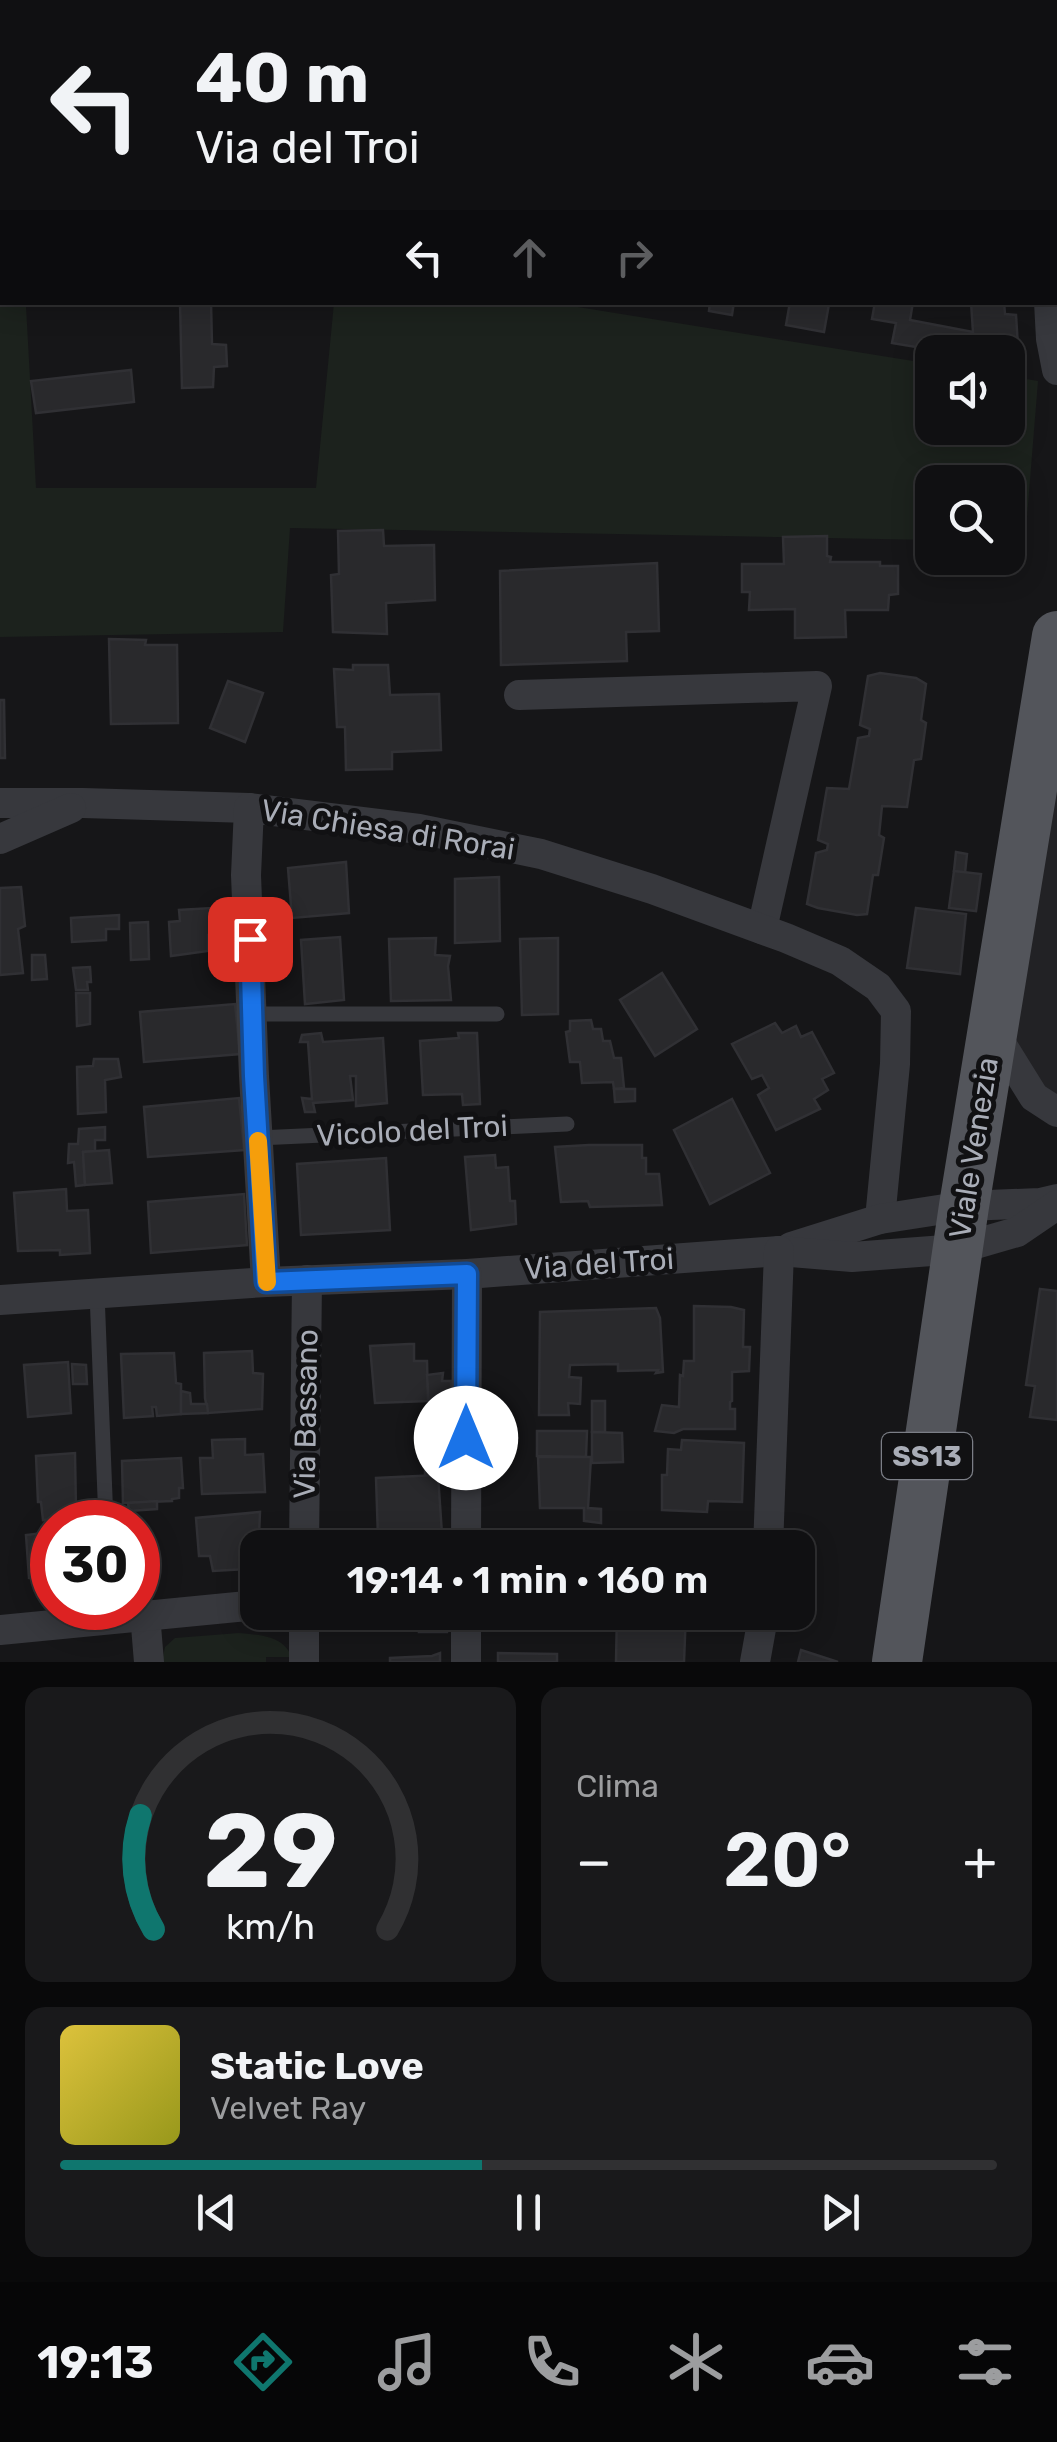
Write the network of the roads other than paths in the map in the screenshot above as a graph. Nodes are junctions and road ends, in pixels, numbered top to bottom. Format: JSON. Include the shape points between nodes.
{"nodes":[{"id":1,"x":1049,"y":305,"type":"edge"},
{"id":2,"x":1057,"y":370,"type":"edge"},
{"id":3,"x":1057,"y":636,"type":"edge"},
{"id":4,"x":519,"y":695,"type":"dead end"},
{"id":5,"x":0,"y":803,"type":"edge"},
{"id":6,"x":83,"y":803,"type":"junction"},
{"id":7,"x":249,"y":808,"type":"junction"},
{"id":8,"x":0,"y":839,"type":"edge"},
{"id":9,"x":762,"y":929,"type":"junction"},
{"id":10,"x":252,"y":1014,"type":"junction"},
{"id":11,"x":497,"y":1014,"type":"dead end"},
{"id":12,"x":992,"y":1031,"type":"junction"},
{"id":13,"x":1057,"y":1112,"type":"edge"},
{"id":14,"x":567,"y":1124,"type":"dead end"},
{"id":15,"x":258,"y":1138,"type":"junction"},
{"id":16,"x":1057,"y":1202,"type":"edge"},
{"id":17,"x":880,"y":1218,"type":"junction"},
{"id":18,"x":961,"y":1228,"type":"junction"},
{"id":19,"x":779,"y":1251,"type":"junction"},
{"id":20,"x":467,"y":1274,"type":"junction"},
{"id":21,"x":308,"y":1280,"type":"junction"},
{"id":22,"x":266,"y":1282,"type":"junction"},
{"id":23,"x":97,"y":1293,"type":"junction"},
{"id":24,"x":0,"y":1300,"type":"edge"},
{"id":25,"x":105,"y":1500,"type":"edge"},
{"id":26,"x":304,"y":1530,"type":"edge"},
{"id":27,"x":466,"y":1530,"type":"edge"},
{"id":28,"x":769,"y":1530,"type":"edge"},
{"id":29,"x":240,"y":1606,"type":"edge"},
{"id":30,"x":160,"y":1613,"type":"edge"},
{"id":31,"x":30,"y":1625,"type":"edge"},
{"id":32,"x":0,"y":1630,"type":"edge"},
{"id":33,"x":146,"y":1630,"type":"edge"},
{"id":34,"x":304,"y":1630,"type":"edge"},
{"id":35,"x":466,"y":1630,"type":"edge"},
{"id":36,"x":761,"y":1630,"type":"edge"},
{"id":37,"x":149,"y":1662,"type":"edge"},
{"id":38,"x":304,"y":1662,"type":"edge"},
{"id":39,"x":466,"y":1662,"type":"edge"},
{"id":40,"x":756,"y":1662,"type":"edge"},
{"id":41,"x":897,"y":1662,"type":"edge"}],
"edges":[{"from":1,"to":2,"type":"street"},
{"from":3,"to":12,"type":"main road","name":"Viale Venezia","number":"SS13"},
{"from":4,"to":9,"type":"street","via":[[816,686]]},
{"from":5,"to":6,"type":"street","name":"Via Chiesa di Rorai"},
{"from":6,"to":7,"type":"street","name":"Via Chiesa di Rorai"},
{"from":6,"to":8,"type":"street"},
{"from":7,"to":9,"type":"street","name":"Via Chiesa di Rorai","via":[[420,829],[540,854]]},
{"from":7,"to":10,"type":"street"},
{"from":9,"to":17,"type":"street","name":"Via Chiesa di Rorai","via":[[840,961],[878,987],[896,1011]]},
{"from":10,"to":11,"type":"lane"},
{"from":10,"to":15,"type":"street"},
{"from":12,"to":13,"type":"street","via":[[1034,1097]]},
{"from":12,"to":18,"type":"main road","name":"Viale Venezia","number":"SS13"},
{"from":14,"to":15,"type":"lane","name":"Vicolo del Troi"},
{"from":15,"to":22,"type":"street"},
{"from":16,"to":18,"type":"street"},
{"from":16,"to":18,"type":"street","via":[[1017,1232]]},
{"from":17,"to":18,"type":"street","name":"Via del Troi"},
{"from":17,"to":19,"type":"street","name":"Via del Troi"},
{"from":18,"to":19,"type":"street","name":"Via del Troi","via":[[852,1257]]},
{"from":18,"to":41,"type":"main road","name":"Viale Venezia","number":"SS13"},
{"from":19,"to":20,"type":"street","name":"Via del Troi"},
{"from":19,"to":28,"type":"street"},
{"from":20,"to":21,"type":"street","name":"Via del Troi"},
{"from":20,"to":27,"type":"street"},
{"from":21,"to":22,"type":"street","name":"Via del Troi"},
{"from":21,"to":26,"type":"street","name":"Via Bassano"},
{"from":22,"to":23,"type":"street","name":"Via del Troi"},
{"from":23,"to":24,"type":"street","name":"Via del Troi"},
{"from":23,"to":25,"type":"lane"},
{"from":29,"to":30,"type":"street"},
{"from":31,"to":32,"type":"street"},
{"from":33,"to":37,"type":"street"},
{"from":34,"to":38,"type":"street"},
{"from":35,"to":39,"type":"street"},
{"from":36,"to":40,"type":"street"}]}
